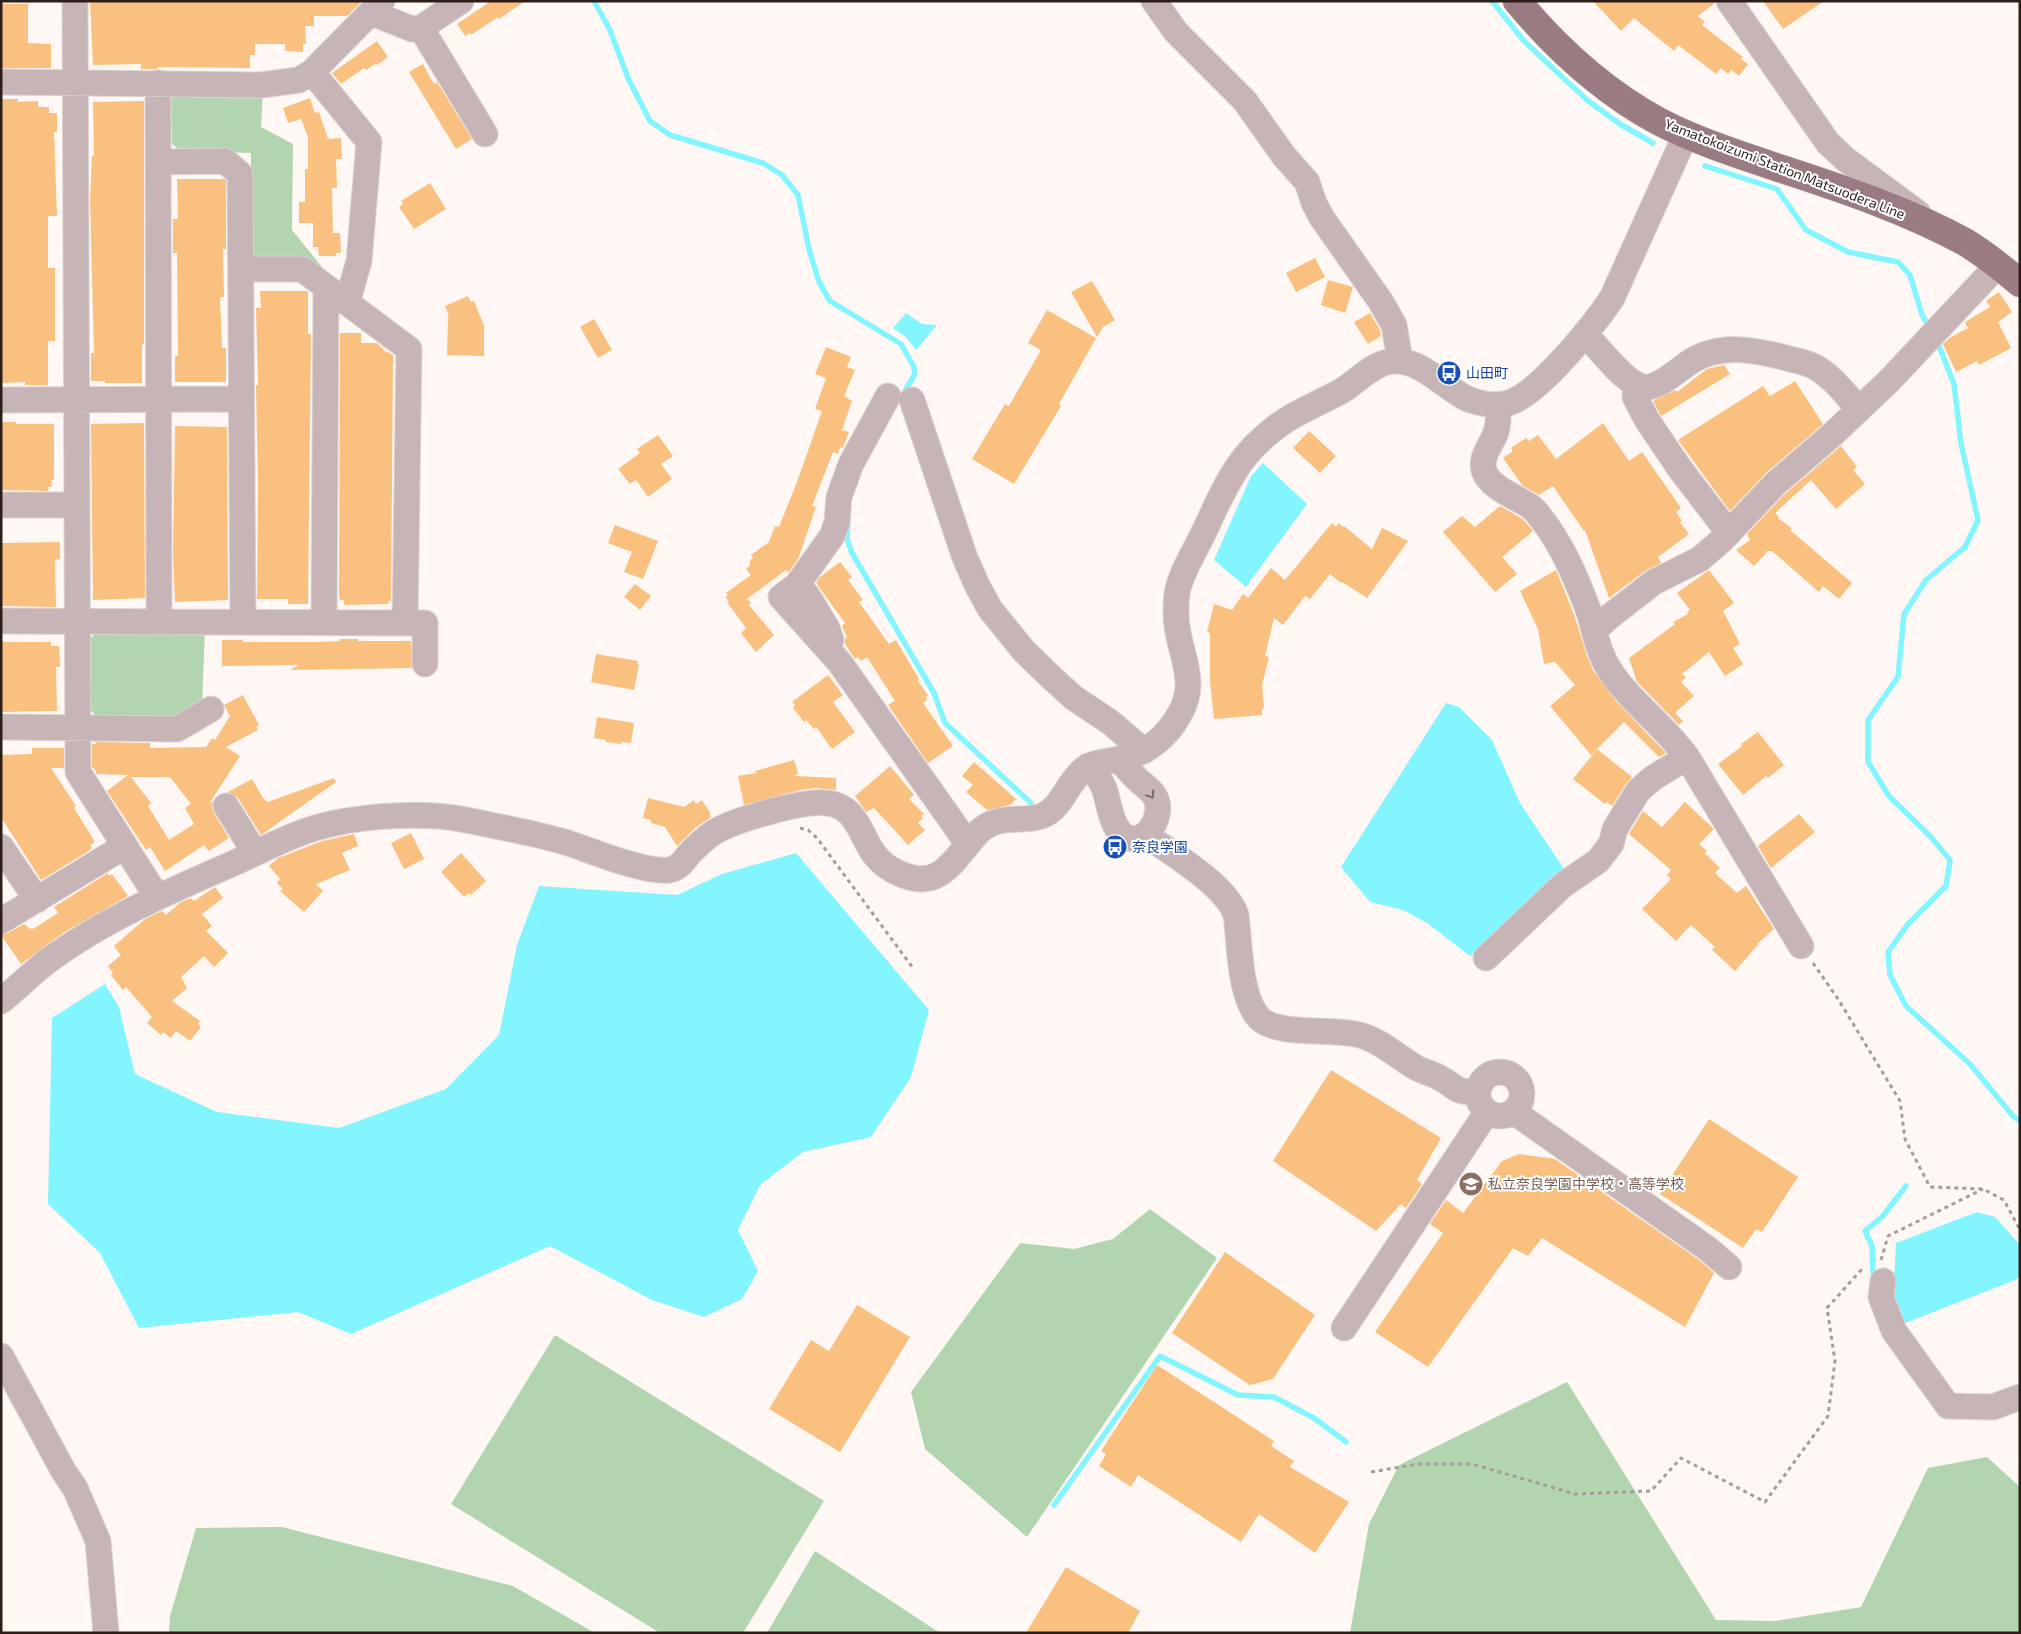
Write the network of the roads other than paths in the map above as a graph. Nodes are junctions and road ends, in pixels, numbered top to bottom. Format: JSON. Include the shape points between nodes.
{"nodes":[{"id":1,"x":75,"y":1,"type":"edge"},
{"id":2,"x":461,"y":1,"type":"edge"},
{"id":3,"x":1154,"y":1,"type":"edge"},
{"id":4,"x":1517,"y":1,"type":"edge"},
{"id":5,"x":1729,"y":1,"type":"edge"},
{"id":6,"x":377,"y":7,"type":"edge"},
{"id":7,"x":421,"y":28,"type":"junction"},
{"id":8,"x":312,"y":72,"type":"junction"},
{"id":9,"x":1,"y":82,"type":"edge"},
{"id":10,"x":75,"y":82,"type":"junction"},
{"id":11,"x":158,"y":83,"type":"junction"},
{"id":12,"x":485,"y":134,"type":"dead end"},
{"id":13,"x":1686,"y":134,"type":"junction"},
{"id":14,"x":158,"y":162,"type":"junction"},
{"id":15,"x":1942,"y":231,"type":"junction"},
{"id":16,"x":1998,"y":265,"type":"junction"},
{"id":17,"x":241,"y":269,"type":"junction"},
{"id":18,"x":2020,"y":283,"type":"edge"},
{"id":19,"x":326,"y":287,"type":"junction"},
{"id":20,"x":347,"y":303,"type":"junction"},
{"id":21,"x":1586,"y":334,"type":"junction"},
{"id":22,"x":1400,"y":360,"type":"junction"},
{"id":23,"x":1636,"y":384,"type":"junction"},
{"id":24,"x":888,"y":396,"type":"dead end"},
{"id":25,"x":159,"y":399,"type":"junction"},
{"id":26,"x":241,"y":399,"type":"junction"},
{"id":27,"x":1,"y":400,"type":"edge"},
{"id":28,"x":77,"y":400,"type":"junction"},
{"id":29,"x":912,"y":400,"type":"dead end"},
{"id":30,"x":1498,"y":405,"type":"junction"},
{"id":31,"x":1859,"y":409,"type":"junction"},
{"id":32,"x":1,"y":505,"type":"edge"},
{"id":33,"x":77,"y":505,"type":"junction"},
{"id":34,"x":1729,"y":533,"type":"junction"},
{"id":35,"x":807,"y":595,"type":"dead end"},
{"id":36,"x":78,"y":620,"type":"junction"},
{"id":37,"x":1,"y":621,"type":"edge"},
{"id":38,"x":159,"y":621,"type":"junction"},
{"id":39,"x":243,"y":622,"type":"junction"},
{"id":40,"x":324,"y":622,"type":"junction"},
{"id":41,"x":405,"y":622,"type":"junction"},
{"id":42,"x":1594,"y":631,"type":"junction"},
{"id":43,"x":840,"y":663,"type":"junction"},
{"id":44,"x":425,"y":664,"type":"dead end"},
{"id":45,"x":210,"y":709,"type":"dead end"},
{"id":46,"x":1,"y":727,"type":"edge"},
{"id":47,"x":78,"y":728,"type":"junction"},
{"id":48,"x":1144,"y":751,"type":"junction"},
{"id":49,"x":1687,"y":757,"type":"junction"},
{"id":50,"x":1118,"y":759,"type":"junction"},
{"id":51,"x":1088,"y":766,"type":"junction"},
{"id":52,"x":226,"y":806,"type":"dead end"},
{"id":53,"x":1146,"y":835,"type":"junction"},
{"id":54,"x":968,"y":844,"type":"junction"},
{"id":55,"x":1,"y":846,"type":"edge"},
{"id":56,"x":125,"y":846,"type":"junction"},
{"id":57,"x":255,"y":853,"type":"junction"},
{"id":58,"x":157,"y":898,"type":"junction"},
{"id":59,"x":37,"y":900,"type":"junction"},
{"id":60,"x":1,"y":921,"type":"edge"},
{"id":61,"x":1801,"y":946,"type":"road end"},
{"id":62,"x":1486,"y":958,"type":"dead end"},
{"id":63,"x":1,"y":1001,"type":"edge"},
{"id":64,"x":1482,"y":1102,"type":"junction"},
{"id":65,"x":1514,"y":1112,"type":"junction"},
{"id":66,"x":1729,"y":1267,"type":"dead end"},
{"id":67,"x":1881,"y":1274,"type":"road end"},
{"id":68,"x":1344,"y":1328,"type":"dead end"},
{"id":69,"x":1,"y":1356,"type":"edge"},
{"id":70,"x":2020,"y":1397,"type":"edge"},
{"id":71,"x":106,"y":1633,"type":"edge"}],
"edges":[{"from":1,"to":10,"type":"street"},
{"from":2,"to":7,"type":"street"},
{"from":3,"to":22,"type":"street","via":[[1176,32],[1245,101],[1307,182],[1322,218],[1394,325]]},
{"from":4,"to":13,"type":"main road","name":"Yamatokoizumi Station Matsuodera Line","via":[[1565,54],[1593,78],[1626,102]]},
{"from":5,"to":15,"type":"street","via":[[1828,143]]},
{"from":6,"to":7,"type":"street","via":[[412,29]]},
{"from":6,"to":8,"type":"street"},
{"from":7,"to":12,"type":"street"},
{"from":8,"to":11,"type":"street","via":[[299,80],[261,84]]},
{"from":8,"to":20,"type":"street","via":[[369,142],[359,261]]},
{"from":9,"to":10,"type":"street"},
{"from":10,"to":11,"type":"street"},
{"from":10,"to":28,"type":"street"},
{"from":11,"to":14,"type":"street"},
{"from":13,"to":15,"type":"main road","name":"Yamatokoizumi Station Matsuodera Line","via":[[1848,191]]},
{"from":13,"to":21,"type":"street","via":[[1612,298]]},
{"from":14,"to":17,"type":"street","via":[[225,161],[240,174]]},
{"from":14,"to":25,"type":"street"},
{"from":15,"to":16,"type":"main road","name":"Yamatokoizumi Station Matsuodera Line"},
{"from":16,"to":18,"type":"main road","name":"Yamatokoizumi Station Matsuodera Line"},
{"from":16,"to":31,"type":"street"},
{"from":17,"to":19,"type":"street","via":[[302,269]]},
{"from":17,"to":26,"type":"street"},
{"from":19,"to":20,"type":"street"},
{"from":19,"to":40,"type":"street"},
{"from":20,"to":41,"type":"street","via":[[409,349]]},
{"from":21,"to":23,"type":"street"},
{"from":21,"to":30,"type":"street","via":[[1538,385],[1510,403]]},
{"from":22,"to":30,"type":"street","via":[[1418,367],[1471,400]]},
{"from":22,"to":48,"type":"street","via":[[1374,367],[1340,392],[1286,420],[1240,464],[1177,594],[1177,635],[1189,680],[1188,696],[1173,725]]},
{"from":23,"to":31,"type":"street","via":[[1654,387],[1710,352],[1745,350],[1815,366]]},
{"from":23,"to":34,"type":"street","via":[[1635,397],[1647,420]]},
{"from":24,"to":43,"type":"street","via":[[851,464],[839,497],[832,536],[798,585],[781,597]]},
{"from":25,"to":26,"type":"street"},
{"from":25,"to":28,"type":"street"},
{"from":25,"to":38,"type":"street"},
{"from":26,"to":39,"type":"street"},
{"from":27,"to":28,"type":"street"},
{"from":28,"to":33,"type":"street"},
{"from":29,"to":48,"type":"street","via":[[965,558],[990,609],[1018,645],[1053,679]]},
{"from":30,"to":42,"type":"street","via":[[1497,431],[1483,467],[1486,476],[1533,508],[1545,523],[1573,571]]},
{"from":31,"to":34,"type":"street","via":[[1775,484]]},
{"from":32,"to":33,"type":"street"},
{"from":33,"to":36,"type":"street"},
{"from":34,"to":42,"type":"street","via":[[1700,559],[1654,582]]},
{"from":35,"to":43,"type":"street","via":[[827,628]]},
{"from":36,"to":37,"type":"street"},
{"from":36,"to":38,"type":"street"},
{"from":36,"to":47,"type":"street"},
{"from":38,"to":39,"type":"street"},
{"from":39,"to":40,"type":"street"},
{"from":40,"to":41,"type":"street"},
{"from":41,"to":44,"type":"street","via":[[425,623]]},
{"from":42,"to":49,"type":"street","via":[[1609,669]]},
{"from":43,"to":54,"type":"street"},
{"from":45,"to":47,"type":"street","via":[[177,729]]},
{"from":46,"to":47,"type":"street"},
{"from":47,"to":56,"type":"street","via":[[78,772]]},
{"from":48,"to":50,"type":"street"},
{"from":49,"to":61,"type":"street"},
{"from":49,"to":62,"type":"street","via":[[1653,778],[1638,792],[1605,854],[1563,885]]},
{"from":50,"to":51,"type":"street"},
{"from":50,"to":53,"type":"street","one_way":true,"via":[[1155,796],[1157,816]]},
{"from":51,"to":53,"type":"street","via":[[1103,786],[1114,824],[1122,835],[1133,839]]},
{"from":51,"to":54,"type":"street","via":[[1049,813],[1033,818],[1005,819],[985,826]]},
{"from":52,"to":57,"type":"street"},
{"from":53,"to":64,"type":"street","via":[[1208,880],[1233,905],[1245,994],[1260,1019],[1287,1029],[1348,1033],[1374,1040],[1417,1069],[1439,1077]]},
{"from":54,"to":57,"type":"street","via":[[938,875],[924,879],[906,877],[878,859],[848,811],[829,802],[789,807],[750,817],[715,832],[678,868],[665,871],[620,861],[565,842],[451,817],[412,816],[326,824]]},
{"from":55,"to":59,"type":"street"},
{"from":56,"to":58,"type":"street"},
{"from":56,"to":59,"type":"street"},
{"from":57,"to":58,"type":"street"},
{"from":58,"to":63,"type":"street","via":[[79,940],[46,962]]},
{"from":59,"to":60,"type":"street"},
{"from":64,"to":65,"type":"street","via":[[1500,1116]]},
{"from":64,"to":65,"type":"street","via":[[1479,1084],[1490,1074],[1497,1071],[1512,1075],[1522,1093]]},
{"from":64,"to":68,"type":"street"},
{"from":65,"to":66,"type":"street","via":[[1676,1225]]},
{"from":67,"to":70,"type":"street","via":[[1881,1297],[1894,1332],[1948,1406],[1993,1407]]},
{"from":69,"to":71,"type":"street","via":[[75,1488],[98,1541]]}]}
